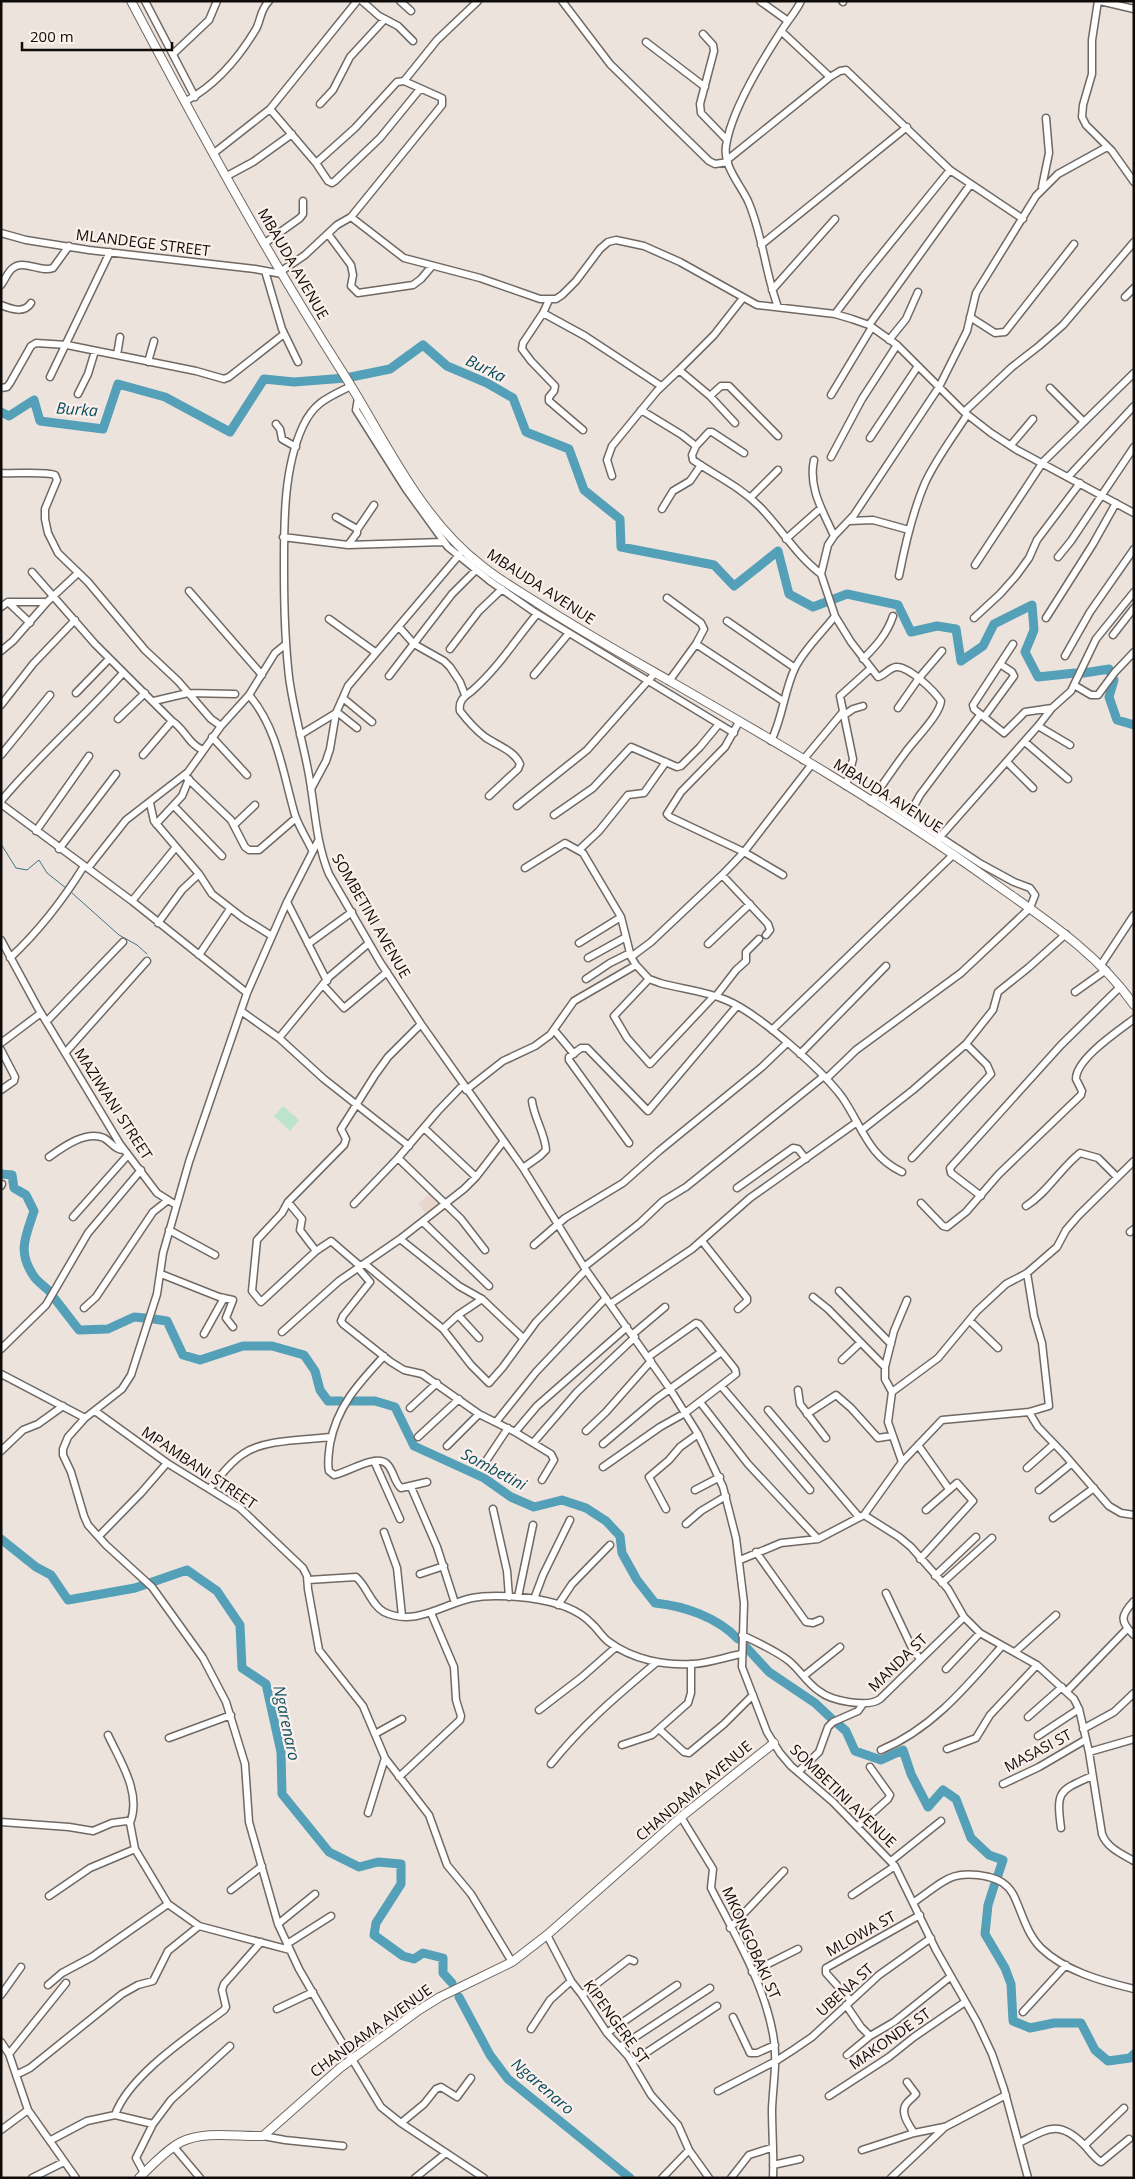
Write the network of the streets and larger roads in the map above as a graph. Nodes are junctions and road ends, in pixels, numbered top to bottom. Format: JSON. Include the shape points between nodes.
{"nodes":[{"id":1,"x":131,"y":1,"type":"edge"},
{"id":2,"x":145,"y":1,"type":"edge"},
{"id":3,"x":217,"y":1,"type":"edge"},
{"id":4,"x":269,"y":1,"type":"edge"},
{"id":5,"x":357,"y":1,"type":"edge"},
{"id":6,"x":362,"y":1,"type":"edge"},
{"id":7,"x":400,"y":1,"type":"edge"},
{"id":8,"x":478,"y":1,"type":"edge"},
{"id":9,"x":562,"y":1,"type":"edge"},
{"id":10,"x":760,"y":1,"type":"edge"},
{"id":11,"x":801,"y":1,"type":"edge"},
{"id":12,"x":1099,"y":1,"type":"edge"},
{"id":13,"x":1134,"y":8,"type":"edge"},
{"id":14,"x":411,"y":11,"type":"dead end"},
{"id":15,"x":385,"y":19,"type":"junction"},
{"id":16,"x":788,"y":21,"type":"junction"},
{"id":17,"x":781,"y":31,"type":"junction"},
{"id":18,"x":703,"y":34,"type":"dead end"},
{"id":19,"x":413,"y":41,"type":"dead end"},
{"id":20,"x":646,"y":42,"type":"dead end"},
{"id":21,"x":173,"y":54,"type":"junction"},
{"id":22,"x":830,"y":77,"type":"junction"},
{"id":23,"x":404,"y":80,"type":"junction"},
{"id":24,"x":705,"y":87,"type":"junction"},
{"id":25,"x":420,"y":89,"type":"junction"},
{"id":26,"x":195,"y":97,"type":"junction"},
{"id":27,"x":186,"y":101,"type":"junction"},
{"id":28,"x":320,"y":104,"type":"dead end"},
{"id":29,"x":270,"y":109,"type":"junction"},
{"id":30,"x":1046,"y":118,"type":"dead end"},
{"id":31,"x":907,"y":127,"type":"junction"},
{"id":32,"x":292,"y":134,"type":"junction"},
{"id":33,"x":727,"y":140,"type":"junction"},
{"id":34,"x":1108,"y":147,"type":"junction"},
{"id":35,"x":214,"y":153,"type":"junction"},
{"id":36,"x":727,"y":161,"type":"junction"},
{"id":37,"x":316,"y":163,"type":"junction"},
{"id":38,"x":950,"y":170,"type":"junction"},
{"id":39,"x":228,"y":176,"type":"junction"},
{"id":40,"x":1134,"y":182,"type":"edge"},
{"id":41,"x":970,"y":185,"type":"junction"},
{"id":42,"x":1042,"y":188,"type":"junction"},
{"id":43,"x":303,"y":201,"type":"dead end"},
{"id":44,"x":351,"y":216,"type":"junction"},
{"id":45,"x":835,"y":219,"type":"dead end"},
{"id":46,"x":1023,"y":219,"type":"junction"},
{"id":47,"x":1,"y":234,"type":"edge"},
{"id":48,"x":328,"y":234,"type":"junction"},
{"id":49,"x":265,"y":242,"type":"junction"},
{"id":50,"x":1134,"y":242,"type":"edge"},
{"id":51,"x":1074,"y":244,"type":"dead end"},
{"id":52,"x":761,"y":245,"type":"junction"},
{"id":53,"x":69,"y":246,"type":"junction"},
{"id":54,"x":110,"y":252,"type":"junction"},
{"id":55,"x":432,"y":266,"type":"junction"},
{"id":56,"x":265,"y":271,"type":"junction"},
{"id":57,"x":281,"y":273,"type":"junction"},
{"id":58,"x":1,"y":284,"type":"edge"},
{"id":59,"x":1134,"y":288,"type":"edge"},
{"id":60,"x":772,"y":290,"type":"junction"},
{"id":61,"x":918,"y":292,"type":"dead end"},
{"id":62,"x":1125,"y":297,"type":"dead end"},
{"id":63,"x":743,"y":298,"type":"junction"},
{"id":64,"x":549,"y":300,"type":"junction"},
{"id":65,"x":31,"y":303,"type":"dead end"},
{"id":66,"x":1,"y":305,"type":"edge"},
{"id":67,"x":778,"y":307,"type":"junction"},
{"id":68,"x":543,"y":313,"type":"junction"},
{"id":69,"x":835,"y":314,"type":"junction"},
{"id":70,"x":970,"y":317,"type":"junction"},
{"id":71,"x":870,"y":326,"type":"junction"},
{"id":72,"x":284,"y":334,"type":"junction"},
{"id":73,"x":120,"y":337,"type":"dead end"},
{"id":74,"x":889,"y":340,"type":"junction"},
{"id":75,"x":154,"y":341,"type":"dead end"},
{"id":76,"x":67,"y":345,"type":"junction"},
{"id":77,"x":897,"y":345,"type":"junction"},
{"id":78,"x":95,"y":351,"type":"junction"},
{"id":79,"x":116,"y":355,"type":"junction"},
{"id":80,"x":148,"y":362,"type":"junction"},
{"id":81,"x":298,"y":362,"type":"dead end"},
{"id":82,"x":918,"y":366,"type":"junction"},
{"id":83,"x":679,"y":370,"type":"junction"},
{"id":84,"x":1134,"y":373,"type":"edge"},
{"id":85,"x":50,"y":377,"type":"dead end"},
{"id":86,"x":351,"y":386,"type":"junction"},
{"id":87,"x":661,"y":386,"type":"junction"},
{"id":88,"x":1,"y":388,"type":"edge"},
{"id":89,"x":940,"y":388,"type":"junction"},
{"id":90,"x":1050,"y":388,"type":"dead end"},
{"id":91,"x":78,"y":394,"type":"dead end"},
{"id":92,"x":831,"y":395,"type":"dead end"},
{"id":93,"x":710,"y":396,"type":"junction"},
{"id":94,"x":358,"y":398,"type":"junction"},
{"id":95,"x":1134,"y":406,"type":"edge"},
{"id":96,"x":641,"y":410,"type":"junction"},
{"id":97,"x":966,"y":414,"type":"junction"},
{"id":98,"x":1033,"y":419,"type":"dead end"},
{"id":99,"x":1084,"y":422,"type":"junction"},
{"id":100,"x":735,"y":423,"type":"dead end"},
{"id":101,"x":276,"y":424,"type":"dead end"},
{"id":102,"x":583,"y":430,"type":"dead end"},
{"id":103,"x":778,"y":436,"type":"dead end"},
{"id":104,"x":870,"y":438,"type":"dead end"},
{"id":105,"x":1010,"y":445,"type":"junction"},
{"id":106,"x":696,"y":446,"type":"junction"},
{"id":107,"x":296,"y":447,"type":"junction"},
{"id":108,"x":1134,"y":447,"type":"edge"},
{"id":109,"x":744,"y":453,"type":"dead end"},
{"id":110,"x":831,"y":457,"type":"dead end"},
{"id":111,"x":814,"y":460,"type":"dead end"},
{"id":112,"x":1043,"y":462,"type":"junction"},
{"id":113,"x":701,"y":465,"type":"junction"},
{"id":114,"x":778,"y":470,"type":"dead end"},
{"id":115,"x":1,"y":473,"type":"edge"},
{"id":116,"x":612,"y":476,"type":"dead end"},
{"id":117,"x":1069,"y":476,"type":"junction"},
{"id":118,"x":1080,"y":483,"type":"junction"},
{"id":119,"x":1102,"y":495,"type":"junction"},
{"id":120,"x":750,"y":498,"type":"junction"},
{"id":121,"x":1116,"y":503,"type":"junction"},
{"id":122,"x":374,"y":505,"type":"dead end"},
{"id":123,"x":821,"y":508,"type":"junction"},
{"id":124,"x":662,"y":509,"type":"dead end"},
{"id":125,"x":1134,"y":512,"type":"edge"},
{"id":126,"x":336,"y":517,"type":"dead end"},
{"id":127,"x":849,"y":521,"type":"junction"},
{"id":128,"x":357,"y":530,"type":"junction"},
{"id":129,"x":909,"y":530,"type":"junction"},
{"id":130,"x":834,"y":536,"type":"junction"},
{"id":131,"x":283,"y":537,"type":"junction"},
{"id":132,"x":786,"y":539,"type":"junction"},
{"id":133,"x":443,"y":542,"type":"junction"},
{"id":134,"x":348,"y":545,"type":"junction"},
{"id":135,"x":1134,"y":549,"type":"edge"},
{"id":136,"x":461,"y":552,"type":"junction"},
{"id":137,"x":1058,"y":558,"type":"dead end"},
{"id":138,"x":975,"y":565,"type":"dead end"},
{"id":139,"x":476,"y":570,"type":"junction"},
{"id":140,"x":32,"y":572,"type":"dead end"},
{"id":141,"x":78,"y":573,"type":"junction"},
{"id":142,"x":821,"y":574,"type":"junction"},
{"id":143,"x":899,"y":576,"type":"dead end"},
{"id":144,"x":502,"y":589,"type":"junction"},
{"id":145,"x":188,"y":591,"type":"dead end"},
{"id":146,"x":1134,"y":592,"type":"edge"},
{"id":147,"x":54,"y":596,"type":"junction"},
{"id":148,"x":667,"y":598,"type":"dead end"},
{"id":149,"x":8,"y":602,"type":"junction"},
{"id":150,"x":47,"y":602,"type":"junction"},
{"id":151,"x":1,"y":607,"type":"edge"},
{"id":152,"x":1134,"y":608,"type":"edge"},
{"id":153,"x":537,"y":614,"type":"junction"},
{"id":154,"x":835,"y":616,"type":"junction"},
{"id":155,"x":893,"y":616,"type":"dead end"},
{"id":156,"x":974,"y":618,"type":"dead end"},
{"id":157,"x":1046,"y":618,"type":"dead end"},
{"id":158,"x":329,"y":619,"type":"dead end"},
{"id":159,"x":75,"y":620,"type":"junction"},
{"id":160,"x":727,"y":621,"type":"dead end"},
{"id":161,"x":30,"y":623,"type":"junction"},
{"id":162,"x":399,"y":627,"type":"junction"},
{"id":163,"x":569,"y":634,"type":"junction"},
{"id":164,"x":1113,"y":635,"type":"dead end"},
{"id":165,"x":286,"y":644,"type":"junction"},
{"id":166,"x":414,"y":644,"type":"junction"},
{"id":167,"x":696,"y":644,"type":"junction"},
{"id":168,"x":1013,"y":644,"type":"dead end"},
{"id":169,"x":450,"y":649,"type":"dead end"},
{"id":170,"x":1,"y":651,"type":"edge"},
{"id":171,"x":942,"y":651,"type":"dead end"},
{"id":172,"x":375,"y":652,"type":"junction"},
{"id":173,"x":1134,"y":652,"type":"edge"},
{"id":174,"x":1065,"y":656,"type":"dead end"},
{"id":175,"x":110,"y":659,"type":"junction"},
{"id":176,"x":863,"y":659,"type":"junction"},
{"id":177,"x":1000,"y":664,"type":"junction"},
{"id":178,"x":795,"y":668,"type":"junction"},
{"id":179,"x":870,"y":668,"type":"junction"},
{"id":180,"x":123,"y":673,"type":"junction"},
{"id":181,"x":655,"y":673,"type":"junction"},
{"id":182,"x":262,"y":675,"type":"junction"},
{"id":183,"x":534,"y":675,"type":"dead end"},
{"id":184,"x":389,"y":676,"type":"dead end"},
{"id":185,"x":919,"y":678,"type":"junction"},
{"id":186,"x":648,"y":681,"type":"junction"},
{"id":187,"x":669,"y":681,"type":"junction"},
{"id":188,"x":1074,"y":685,"type":"junction"},
{"id":189,"x":145,"y":693,"type":"junction"},
{"id":190,"x":188,"y":693,"type":"junction"},
{"id":191,"x":76,"y":694,"type":"dead end"},
{"id":192,"x":235,"y":694,"type":"dead end"},
{"id":193,"x":50,"y":695,"type":"dead end"},
{"id":194,"x":249,"y":695,"type":"junction"},
{"id":195,"x":465,"y":695,"type":"junction"},
{"id":196,"x":343,"y":698,"type":"junction"},
{"id":197,"x":154,"y":701,"type":"junction"},
{"id":198,"x":783,"y":701,"type":"junction"},
{"id":199,"x":1,"y":705,"type":"edge"},
{"id":200,"x":863,"y":706,"type":"dead end"},
{"id":201,"x":898,"y":708,"type":"dead end"},
{"id":202,"x":1052,"y":708,"type":"junction"},
{"id":203,"x":336,"y":712,"type":"junction"},
{"id":204,"x":843,"y":714,"type":"junction"},
{"id":205,"x":982,"y":716,"type":"junction"},
{"id":206,"x":118,"y":719,"type":"dead end"},
{"id":207,"x":172,"y":721,"type":"junction"},
{"id":208,"x":372,"y":722,"type":"dead end"},
{"id":209,"x":739,"y":722,"type":"junction"},
{"id":210,"x":719,"y":724,"type":"junction"},
{"id":211,"x":220,"y":726,"type":"junction"},
{"id":212,"x":1038,"y":726,"type":"junction"},
{"id":213,"x":357,"y":728,"type":"dead end"},
{"id":214,"x":734,"y":733,"type":"junction"},
{"id":215,"x":300,"y":735,"type":"junction"},
{"id":216,"x":212,"y":737,"type":"junction"},
{"id":217,"x":771,"y":740,"type":"junction"},
{"id":218,"x":1025,"y":742,"type":"junction"},
{"id":219,"x":1070,"y":744,"type":"dead end"},
{"id":220,"x":203,"y":750,"type":"junction"},
{"id":221,"x":1,"y":755,"type":"edge"},
{"id":222,"x":143,"y":755,"type":"dead end"},
{"id":223,"x":89,"y":756,"type":"dead end"},
{"id":224,"x":803,"y":760,"type":"junction"},
{"id":225,"x":666,"y":762,"type":"junction"},
{"id":226,"x":1007,"y":762,"type":"junction"},
{"id":227,"x":812,"y":764,"type":"junction"},
{"id":228,"x":116,"y":774,"type":"dead end"},
{"id":229,"x":247,"y":775,"type":"dead end"},
{"id":230,"x":187,"y":778,"type":"junction"},
{"id":231,"x":1068,"y":780,"type":"dead end"},
{"id":232,"x":846,"y":786,"type":"junction"},
{"id":233,"x":1033,"y":788,"type":"dead end"},
{"id":234,"x":311,"y":789,"type":"junction"},
{"id":235,"x":489,"y":796,"type":"dead end"},
{"id":236,"x":873,"y":798,"type":"junction"},
{"id":237,"x":1,"y":802,"type":"edge"},
{"id":238,"x":150,"y":803,"type":"junction"},
{"id":239,"x":255,"y":805,"type":"dead end"},
{"id":240,"x":174,"y":806,"type":"junction"},
{"id":241,"x":517,"y":806,"type":"dead end"},
{"id":242,"x":554,"y":815,"type":"dead end"},
{"id":243,"x":910,"y":815,"type":"junction"},
{"id":244,"x":296,"y":818,"type":"junction"},
{"id":245,"x":156,"y":824,"type":"junction"},
{"id":246,"x":234,"y":825,"type":"junction"},
{"id":247,"x":36,"y":830,"type":"junction"},
{"id":248,"x":941,"y":836,"type":"junction"},
{"id":249,"x":318,"y":841,"type":"junction"},
{"id":250,"x":935,"y":842,"type":"junction"},
{"id":251,"x":176,"y":848,"type":"junction"},
{"id":252,"x":59,"y":849,"type":"junction"},
{"id":253,"x":312,"y":850,"type":"junction"},
{"id":254,"x":579,"y":850,"type":"junction"},
{"id":255,"x":744,"y":852,"type":"junction"},
{"id":256,"x":954,"y":854,"type":"junction"},
{"id":257,"x":222,"y":856,"type":"dead end"},
{"id":258,"x":86,"y":867,"type":"junction"},
{"id":259,"x":525,"y":868,"type":"dead end"},
{"id":260,"x":199,"y":874,"type":"junction"},
{"id":261,"x":722,"y":875,"type":"junction"},
{"id":262,"x":783,"y":875,"type":"dead end"},
{"id":263,"x":132,"y":901,"type":"junction"},
{"id":264,"x":288,"y":902,"type":"junction"},
{"id":265,"x":750,"y":904,"type":"junction"},
{"id":266,"x":1030,"y":908,"type":"junction"},
{"id":267,"x":230,"y":909,"type":"junction"},
{"id":268,"x":352,"y":912,"type":"junction"},
{"id":269,"x":1134,"y":915,"type":"edge"},
{"id":270,"x":621,"y":917,"type":"junction"},
{"id":271,"x":158,"y":923,"type":"junction"},
{"id":272,"x":1066,"y":934,"type":"junction"},
{"id":273,"x":766,"y":935,"type":"dead end"},
{"id":274,"x":272,"y":936,"type":"junction"},
{"id":275,"x":626,"y":937,"type":"junction"},
{"id":276,"x":1,"y":940,"type":"edge"},
{"id":277,"x":759,"y":940,"type":"dead end"},
{"id":278,"x":122,"y":942,"type":"dead end"},
{"id":279,"x":369,"y":943,"type":"junction"},
{"id":280,"x":579,"y":943,"type":"dead end"},
{"id":281,"x":308,"y":944,"type":"junction"},
{"id":282,"x":708,"y":944,"type":"dead end"},
{"id":283,"x":198,"y":955,"type":"junction"},
{"id":284,"x":630,"y":955,"type":"junction"},
{"id":285,"x":10,"y":958,"type":"junction"},
{"id":286,"x":588,"y":958,"type":"dead end"},
{"id":287,"x":147,"y":961,"type":"dead end"},
{"id":288,"x":636,"y":965,"type":"junction"},
{"id":289,"x":886,"y":966,"type":"dead end"},
{"id":290,"x":1103,"y":967,"type":"junction"},
{"id":291,"x":387,"y":972,"type":"junction"},
{"id":292,"x":586,"y":978,"type":"dead end"},
{"id":293,"x":649,"y":980,"type":"junction"},
{"id":294,"x":325,"y":983,"type":"junction"},
{"id":295,"x":1120,"y":987,"type":"junction"},
{"id":296,"x":1075,"y":992,"type":"dead end"},
{"id":297,"x":247,"y":993,"type":"junction"},
{"id":298,"x":715,"y":996,"type":"junction"},
{"id":299,"x":1134,"y":1005,"type":"edge"},
{"id":300,"x":737,"y":1006,"type":"junction"},
{"id":301,"x":40,"y":1010,"type":"junction"},
{"id":302,"x":241,"y":1011,"type":"junction"},
{"id":303,"x":1134,"y":1019,"type":"edge"},
{"id":304,"x":47,"y":1021,"type":"junction"},
{"id":305,"x":421,"y":1024,"type":"junction"},
{"id":306,"x":554,"y":1030,"type":"junction"},
{"id":307,"x":772,"y":1030,"type":"junction"},
{"id":308,"x":279,"y":1038,"type":"junction"},
{"id":309,"x":1,"y":1043,"type":"edge"},
{"id":310,"x":787,"y":1043,"type":"junction"},
{"id":311,"x":966,"y":1044,"type":"junction"},
{"id":312,"x":1,"y":1050,"type":"edge"},
{"id":313,"x":65,"y":1053,"type":"junction"},
{"id":314,"x":574,"y":1054,"type":"junction"},
{"id":315,"x":800,"y":1054,"type":"junction"},
{"id":316,"x":825,"y":1077,"type":"junction"},
{"id":317,"x":464,"y":1088,"type":"junction"},
{"id":318,"x":1,"y":1090,"type":"edge"},
{"id":319,"x":532,"y":1101,"type":"dead end"},
{"id":320,"x":357,"y":1103,"type":"junction"},
{"id":321,"x":857,"y":1122,"type":"junction"},
{"id":322,"x":424,"y":1128,"type":"junction"},
{"id":323,"x":862,"y":1130,"type":"junction"},
{"id":324,"x":503,"y":1142,"type":"junction"},
{"id":325,"x":629,"y":1143,"type":"dead end"},
{"id":326,"x":409,"y":1146,"type":"junction"},
{"id":327,"x":126,"y":1152,"type":"junction"},
{"id":328,"x":49,"y":1157,"type":"dead end"},
{"id":329,"x":398,"y":1158,"type":"junction"},
{"id":330,"x":912,"y":1158,"type":"dead end"},
{"id":331,"x":806,"y":1159,"type":"junction"},
{"id":332,"x":1133,"y":1163,"type":"edge"},
{"id":333,"x":523,"y":1168,"type":"junction"},
{"id":334,"x":141,"y":1170,"type":"junction"},
{"id":335,"x":902,"y":1172,"type":"dead end"},
{"id":336,"x":1117,"y":1177,"type":"junction"},
{"id":337,"x":476,"y":1178,"type":"junction"},
{"id":338,"x":737,"y":1188,"type":"dead end"},
{"id":339,"x":981,"y":1196,"type":"junction"},
{"id":340,"x":168,"y":1201,"type":"junction"},
{"id":341,"x":288,"y":1202,"type":"junction"},
{"id":342,"x":921,"y":1203,"type":"dead end"},
{"id":343,"x":354,"y":1204,"type":"dead end"},
{"id":344,"x":176,"y":1205,"type":"junction"},
{"id":345,"x":444,"y":1205,"type":"junction"},
{"id":346,"x":1026,"y":1206,"type":"dead end"},
{"id":347,"x":74,"y":1217,"type":"dead end"},
{"id":348,"x":423,"y":1222,"type":"junction"},
{"id":349,"x":558,"y":1224,"type":"junction"},
{"id":350,"x":170,"y":1230,"type":"junction"},
{"id":351,"x":400,"y":1239,"type":"junction"},
{"id":352,"x":702,"y":1241,"type":"junction"},
{"id":353,"x":534,"y":1245,"type":"dead end"},
{"id":354,"x":485,"y":1250,"type":"dead end"},
{"id":355,"x":316,"y":1251,"type":"junction"},
{"id":356,"x":215,"y":1255,"type":"dead end"},
{"id":357,"x":361,"y":1266,"type":"junction"},
{"id":358,"x":585,"y":1268,"type":"junction"},
{"id":359,"x":1027,"y":1273,"type":"junction"},
{"id":360,"x":161,"y":1274,"type":"junction"},
{"id":361,"x":489,"y":1286,"type":"dead end"},
{"id":362,"x":838,"y":1291,"type":"dead end"},
{"id":363,"x":814,"y":1297,"type":"dead end"},
{"id":364,"x":224,"y":1298,"type":"junction"},
{"id":365,"x":606,"y":1298,"type":"junction"},
{"id":366,"x":482,"y":1299,"type":"junction"},
{"id":367,"x":907,"y":1300,"type":"dead end"},
{"id":368,"x":610,"y":1304,"type":"junction"},
{"id":369,"x":665,"y":1307,"type":"dead end"},
{"id":370,"x":84,"y":1308,"type":"dead end"},
{"id":371,"x":738,"y":1308,"type":"dead end"},
{"id":372,"x":458,"y":1315,"type":"junction"},
{"id":373,"x":970,"y":1321,"type":"junction"},
{"id":374,"x":233,"y":1327,"type":"dead end"},
{"id":375,"x":627,"y":1327,"type":"junction"},
{"id":376,"x":443,"y":1329,"type":"junction"},
{"id":377,"x":282,"y":1332,"type":"dead end"},
{"id":378,"x":204,"y":1334,"type":"dead end"},
{"id":379,"x":634,"y":1336,"type":"junction"},
{"id":380,"x":479,"y":1338,"type":"dead end"},
{"id":381,"x":523,"y":1338,"type":"junction"},
{"id":382,"x":860,"y":1343,"type":"junction"},
{"id":383,"x":891,"y":1344,"type":"junction"},
{"id":384,"x":998,"y":1348,"type":"dead end"},
{"id":385,"x":1,"y":1349,"type":"edge"},
{"id":386,"x":720,"y":1353,"type":"junction"},
{"id":387,"x":384,"y":1356,"type":"junction"},
{"id":388,"x":650,"y":1359,"type":"junction"},
{"id":389,"x":842,"y":1360,"type":"dead end"},
{"id":390,"x":885,"y":1367,"type":"junction"},
{"id":391,"x":1,"y":1374,"type":"edge"},
{"id":392,"x":437,"y":1384,"type":"junction"},
{"id":393,"x":722,"y":1386,"type":"junction"},
{"id":394,"x":670,"y":1389,"type":"junction"},
{"id":395,"x":798,"y":1390,"type":"dead end"},
{"id":396,"x":892,"y":1392,"type":"junction"},
{"id":397,"x":459,"y":1399,"type":"junction"},
{"id":398,"x":700,"y":1402,"type":"junction"},
{"id":399,"x":63,"y":1406,"type":"junction"},
{"id":400,"x":410,"y":1408,"type":"dead end"},
{"id":401,"x":768,"y":1410,"type":"dead end"},
{"id":402,"x":94,"y":1411,"type":"junction"},
{"id":403,"x":1029,"y":1412,"type":"junction"},
{"id":404,"x":685,"y":1413,"type":"junction"},
{"id":405,"x":479,"y":1414,"type":"junction"},
{"id":406,"x":807,"y":1414,"type":"junction"},
{"id":407,"x":85,"y":1418,"type":"junction"},
{"id":408,"x":496,"y":1422,"type":"junction"},
{"id":409,"x":508,"y":1428,"type":"junction"},
{"id":410,"x":586,"y":1431,"type":"dead end"},
{"id":411,"x":515,"y":1432,"type":"junction"},
{"id":412,"x":698,"y":1434,"type":"junction"},
{"id":413,"x":891,"y":1436,"type":"junction"},
{"id":414,"x":418,"y":1437,"type":"dead end"},
{"id":415,"x":331,"y":1438,"type":"junction"},
{"id":416,"x":826,"y":1438,"type":"dead end"},
{"id":417,"x":533,"y":1443,"type":"junction"},
{"id":418,"x":603,"y":1444,"type":"dead end"},
{"id":419,"x":1054,"y":1444,"type":"junction"},
{"id":420,"x":918,"y":1445,"type":"junction"},
{"id":421,"x":447,"y":1446,"type":"dead end"},
{"id":422,"x":1,"y":1451,"type":"edge"},
{"id":423,"x":374,"y":1461,"type":"junction"},
{"id":424,"x":486,"y":1461,"type":"dead end"},
{"id":425,"x":902,"y":1462,"type":"junction"},
{"id":426,"x":167,"y":1463,"type":"junction"},
{"id":427,"x":1071,"y":1464,"type":"junction"},
{"id":428,"x":603,"y":1467,"type":"dead end"},
{"id":429,"x":1027,"y":1468,"type":"dead end"},
{"id":430,"x":720,"y":1477,"type":"junction"},
{"id":431,"x":542,"y":1480,"type":"dead end"},
{"id":432,"x":427,"y":1482,"type":"dead end"},
{"id":433,"x":411,"y":1487,"type":"junction"},
{"id":434,"x":210,"y":1488,"type":"junction"},
{"id":435,"x":1094,"y":1488,"type":"junction"},
{"id":436,"x":949,"y":1489,"type":"junction"},
{"id":437,"x":695,"y":1490,"type":"dead end"},
{"id":438,"x":810,"y":1490,"type":"dead end"},
{"id":439,"x":1038,"y":1490,"type":"dead end"},
{"id":440,"x":726,"y":1496,"type":"junction"},
{"id":441,"x":666,"y":1509,"type":"dead end"},
{"id":442,"x":493,"y":1510,"type":"dead end"},
{"id":443,"x":926,"y":1510,"type":"dead end"},
{"id":444,"x":1134,"y":1515,"type":"edge"},
{"id":445,"x":862,"y":1516,"type":"junction"},
{"id":446,"x":1053,"y":1518,"type":"dead end"},
{"id":447,"x":400,"y":1519,"type":"dead end"},
{"id":448,"x":570,"y":1520,"type":"dead end"},
{"id":449,"x":686,"y":1524,"type":"dead end"},
{"id":450,"x":533,"y":1525,"type":"dead end"},
{"id":451,"x":384,"y":1532,"type":"dead end"},
{"id":452,"x":98,"y":1536,"type":"junction"},
{"id":453,"x":976,"y":1537,"type":"dead end"},
{"id":454,"x":992,"y":1538,"type":"dead end"},
{"id":455,"x":818,"y":1539,"type":"junction"},
{"id":456,"x":610,"y":1546,"type":"dead end"},
{"id":457,"x":756,"y":1552,"type":"junction"},
{"id":458,"x":920,"y":1559,"type":"junction"},
{"id":459,"x":740,"y":1560,"type":"junction"},
{"id":460,"x":444,"y":1566,"type":"junction"},
{"id":461,"x":420,"y":1574,"type":"dead end"},
{"id":462,"x":935,"y":1576,"type":"junction"},
{"id":463,"x":308,"y":1580,"type":"junction"},
{"id":464,"x":942,"y":1583,"type":"junction"},
{"id":465,"x":886,"y":1593,"type":"dead end"},
{"id":466,"x":509,"y":1597,"type":"junction"},
{"id":467,"x":518,"y":1598,"type":"junction"},
{"id":468,"x":534,"y":1599,"type":"junction"},
{"id":469,"x":1134,"y":1601,"type":"edge"},
{"id":470,"x":455,"y":1603,"type":"junction"},
{"id":471,"x":558,"y":1605,"type":"junction"},
{"id":472,"x":430,"y":1613,"type":"junction"},
{"id":473,"x":1056,"y":1615,"type":"dead end"},
{"id":474,"x":402,"y":1616,"type":"junction"},
{"id":475,"x":964,"y":1617,"type":"junction"},
{"id":476,"x":820,"y":1620,"type":"dead end"},
{"id":477,"x":1127,"y":1629,"type":"junction"},
{"id":478,"x":980,"y":1633,"type":"junction"},
{"id":479,"x":742,"y":1634,"type":"junction"},
{"id":480,"x":1134,"y":1634,"type":"edge"},
{"id":481,"x":1002,"y":1646,"type":"junction"},
{"id":482,"x":616,"y":1647,"type":"junction"},
{"id":483,"x":840,"y":1647,"type":"dead end"},
{"id":484,"x":1015,"y":1652,"type":"junction"},
{"id":485,"x":741,"y":1654,"type":"junction"},
{"id":486,"x":920,"y":1659,"type":"junction"},
{"id":487,"x":657,"y":1662,"type":"junction"},
{"id":488,"x":691,"y":1664,"type":"junction"},
{"id":489,"x":1037,"y":1665,"type":"junction"},
{"id":490,"x":946,"y":1668,"type":"dead end"},
{"id":491,"x":805,"y":1676,"type":"junction"},
{"id":492,"x":1064,"y":1689,"type":"junction"},
{"id":493,"x":1134,"y":1693,"type":"edge"},
{"id":494,"x":753,"y":1694,"type":"junction"},
{"id":495,"x":863,"y":1704,"type":"junction"},
{"id":496,"x":1079,"y":1709,"type":"junction"},
{"id":497,"x":539,"y":1710,"type":"dead end"},
{"id":498,"x":230,"y":1715,"type":"junction"},
{"id":499,"x":1028,"y":1717,"type":"dead end"},
{"id":500,"x":402,"y":1720,"type":"dead end"},
{"id":501,"x":1083,"y":1729,"type":"junction"},
{"id":502,"x":660,"y":1730,"type":"junction"},
{"id":503,"x":375,"y":1734,"type":"junction"},
{"id":504,"x":108,"y":1735,"type":"dead end"},
{"id":505,"x":1038,"y":1736,"type":"dead end"},
{"id":506,"x":169,"y":1738,"type":"dead end"},
{"id":507,"x":1134,"y":1739,"type":"edge"},
{"id":508,"x":1085,"y":1740,"type":"junction"},
{"id":509,"x":774,"y":1743,"type":"junction"},
{"id":510,"x":622,"y":1745,"type":"dead end"},
{"id":511,"x":947,"y":1749,"type":"dead end"},
{"id":512,"x":882,"y":1750,"type":"dead end"},
{"id":513,"x":1089,"y":1752,"type":"junction"},
{"id":514,"x":385,"y":1758,"type":"junction"},
{"id":515,"x":551,"y":1764,"type":"dead end"},
{"id":516,"x":870,"y":1767,"type":"dead end"},
{"id":517,"x":798,"y":1772,"type":"junction"},
{"id":518,"x":1092,"y":1776,"type":"junction"},
{"id":519,"x":399,"y":1777,"type":"junction"},
{"id":520,"x":1003,"y":1784,"type":"dead end"},
{"id":521,"x":368,"y":1813,"type":"dead end"},
{"id":522,"x":681,"y":1817,"type":"junction"},
{"id":523,"x":941,"y":1821,"type":"dead end"},
{"id":524,"x":1,"y":1822,"type":"edge"},
{"id":525,"x":130,"y":1823,"type":"junction"},
{"id":526,"x":858,"y":1826,"type":"junction"},
{"id":527,"x":1061,"y":1828,"type":"dead end"},
{"id":528,"x":136,"y":1849,"type":"junction"},
{"id":529,"x":1134,"y":1861,"type":"edge"},
{"id":530,"x":893,"y":1863,"type":"junction"},
{"id":531,"x":262,"y":1866,"type":"junction"},
{"id":532,"x":784,"y":1871,"type":"dead end"},
{"id":533,"x":231,"y":1890,"type":"dead end"},
{"id":534,"x":316,"y":1894,"type":"dead end"},
{"id":535,"x":852,"y":1895,"type":"dead end"},
{"id":536,"x":49,"y":1896,"type":"dead end"},
{"id":537,"x":914,"y":1902,"type":"junction"},
{"id":538,"x":168,"y":1904,"type":"junction"},
{"id":539,"x":920,"y":1915,"type":"junction"},
{"id":540,"x":331,"y":1916,"type":"dead end"},
{"id":541,"x":278,"y":1924,"type":"junction"},
{"id":542,"x":200,"y":1926,"type":"junction"},
{"id":543,"x":730,"y":1928,"type":"junction"},
{"id":544,"x":547,"y":1935,"type":"junction"},
{"id":545,"x":930,"y":1938,"type":"junction"},
{"id":546,"x":261,"y":1942,"type":"junction"},
{"id":547,"x":288,"y":1947,"type":"junction"},
{"id":548,"x":798,"y":1949,"type":"dead end"},
{"id":549,"x":634,"y":1961,"type":"dead end"},
{"id":550,"x":512,"y":1962,"type":"junction"},
{"id":551,"x":1066,"y":1965,"type":"junction"},
{"id":552,"x":21,"y":1967,"type":"dead end"},
{"id":553,"x":752,"y":1972,"type":"junction"},
{"id":554,"x":950,"y":1977,"type":"junction"},
{"id":555,"x":571,"y":1981,"type":"junction"},
{"id":556,"x":66,"y":1983,"type":"dead end"},
{"id":557,"x":48,"y":1985,"type":"dead end"},
{"id":558,"x":677,"y":1985,"type":"dead end"},
{"id":559,"x":710,"y":1988,"type":"dead end"},
{"id":560,"x":1134,"y":1989,"type":"edge"},
{"id":561,"x":313,"y":1992,"type":"junction"},
{"id":562,"x":582,"y":1995,"type":"junction"},
{"id":563,"x":1,"y":1996,"type":"edge"},
{"id":564,"x":965,"y":2002,"type":"junction"},
{"id":565,"x":848,"y":2003,"type":"junction"},
{"id":566,"x":717,"y":2006,"type":"dead end"},
{"id":567,"x":277,"y":2009,"type":"dead end"},
{"id":568,"x":1023,"y":2012,"type":"dead end"},
{"id":569,"x":733,"y":2017,"type":"dead end"},
{"id":570,"x":531,"y":2029,"type":"dead end"},
{"id":571,"x":606,"y":2033,"type":"junction"},
{"id":572,"x":870,"y":2036,"type":"junction"},
{"id":573,"x":1,"y":2042,"type":"edge"},
{"id":574,"x":774,"y":2045,"type":"junction"},
{"id":575,"x":230,"y":2046,"type":"dead end"},
{"id":576,"x":620,"y":2047,"type":"junction"},
{"id":577,"x":9,"y":2054,"type":"junction"},
{"id":578,"x":847,"y":2055,"type":"dead end"},
{"id":579,"x":353,"y":2060,"type":"junction"},
{"id":580,"x":776,"y":2061,"type":"junction"},
{"id":581,"x":632,"y":2062,"type":"junction"},
{"id":582,"x":16,"y":2075,"type":"junction"},
{"id":583,"x":471,"y":2078,"type":"dead end"},
{"id":584,"x":907,"y":2082,"type":"dead end"},
{"id":585,"x":718,"y":2091,"type":"dead end"},
{"id":586,"x":1006,"y":2095,"type":"junction"},
{"id":587,"x":829,"y":2096,"type":"dead end"},
{"id":588,"x":1124,"y":2108,"type":"dead end"},
{"id":589,"x":28,"y":2110,"type":"junction"},
{"id":590,"x":115,"y":2114,"type":"junction"},
{"id":591,"x":401,"y":2123,"type":"junction"},
{"id":592,"x":154,"y":2124,"type":"junction"},
{"id":593,"x":945,"y":2127,"type":"junction"},
{"id":594,"x":1,"y":2130,"type":"edge"},
{"id":595,"x":914,"y":2133,"type":"junction"},
{"id":596,"x":263,"y":2136,"type":"junction"},
{"id":597,"x":1129,"y":2139,"type":"dead end"},
{"id":598,"x":51,"y":2140,"type":"junction"},
{"id":599,"x":1018,"y":2143,"type":"junction"},
{"id":600,"x":1084,"y":2145,"type":"junction"},
{"id":601,"x":343,"y":2146,"type":"dead end"},
{"id":602,"x":174,"y":2147,"type":"junction"},
{"id":603,"x":771,"y":2148,"type":"junction"},
{"id":604,"x":689,"y":2150,"type":"junction"},
{"id":605,"x":862,"y":2150,"type":"dead end"},
{"id":606,"x":446,"y":2153,"type":"junction"},
{"id":607,"x":800,"y":2159,"type":"dead end"},
{"id":608,"x":64,"y":2162,"type":"junction"},
{"id":609,"x":773,"y":2165,"type":"junction"},
{"id":610,"x":142,"y":2175,"type":"edge"},
{"id":611,"x":32,"y":2178,"type":"edge"},
{"id":612,"x":76,"y":2178,"type":"edge"},
{"id":613,"x":200,"y":2178,"type":"edge"},
{"id":614,"x":415,"y":2178,"type":"edge"},
{"id":615,"x":484,"y":2178,"type":"edge"},
{"id":616,"x":662,"y":2178,"type":"edge"},
{"id":617,"x":709,"y":2178,"type":"edge"},
{"id":618,"x":731,"y":2178,"type":"edge"},
{"id":619,"x":773,"y":2178,"type":"edge"},
{"id":620,"x":891,"y":2178,"type":"edge"},
{"id":621,"x":1028,"y":2178,"type":"edge"}],
"edges":[{"from":1,"to":27,"type":"street","name":"MBAUDA AVENUE"},
{"from":2,"to":21,"type":"street"},
{"from":3,"to":21,"type":"street","via":[[209,20]]},
{"from":4,"to":26,"type":"street","via":[[236,60],[211,86]]},
{"from":5,"to":29,"type":"street"},
{"from":6,"to":15,"type":"street"},
{"from":7,"to":14,"type":"street"},
{"from":8,"to":23,"type":"street","via":[[437,40]]},
{"from":9,"to":36,"type":"street","via":[[604,57],[709,161],[715,164]]},
{"from":10,"to":16,"type":"street"},
{"from":11,"to":16,"type":"street"},
{"from":12,"to":13,"type":"street"},
{"from":12,"to":34,"type":"street","via":[[1092,40],[1092,74],[1082,117]]},
{"from":15,"to":19,"type":"street","via":[[398,26]]},
{"from":15,"to":28,"type":"street","via":[[350,57],[333,90]]},
{"from":16,"to":17,"type":"street"},
{"from":17,"to":22,"type":"street"},
{"from":17,"to":33,"type":"street","via":[[746,93]]},
{"from":18,"to":24,"type":"street","via":[[714,48]]},
{"from":20,"to":24,"type":"street"},
{"from":21,"to":26,"type":"street"},
{"from":22,"to":31,"type":"street","via":[[840,71],[848,72]]},
{"from":22,"to":36,"type":"street"},
{"from":23,"to":25,"type":"street"},
{"from":23,"to":37,"type":"street","via":[[395,83],[355,128]]},
{"from":24,"to":33,"type":"street","via":[[701,113]]},
{"from":25,"to":37,"type":"street","via":[[380,138],[336,181],[328,181]]},
{"from":25,"to":44,"type":"street","via":[[442,98],[442,105]]},
{"from":26,"to":27,"type":"street"},
{"from":27,"to":35,"type":"street","name":"MBAUDA AVENUE"},
{"from":29,"to":32,"type":"street"},
{"from":29,"to":35,"type":"street"},
{"from":30,"to":42,"type":"street","via":[[1049,154]]},
{"from":31,"to":38,"type":"street"},
{"from":31,"to":52,"type":"street"},
{"from":32,"to":37,"type":"street"},
{"from":32,"to":39,"type":"street"},
{"from":33,"to":36,"type":"street"},
{"from":34,"to":40,"type":"street"},
{"from":34,"to":42,"type":"street","via":[[1066,168]]},
{"from":35,"to":39,"type":"street","name":"MBAUDA AVENUE"},
{"from":36,"to":52,"type":"street","via":[[751,209]]},
{"from":38,"to":41,"type":"street"},
{"from":38,"to":69,"type":"street"},
{"from":39,"to":49,"type":"street","name":"MBAUDA AVENUE"},
{"from":41,"to":46,"type":"street"},
{"from":41,"to":71,"type":"street"},
{"from":42,"to":46,"type":"street"},
{"from":43,"to":49,"type":"street","via":[[300,218]]},
{"from":44,"to":48,"type":"street"},
{"from":44,"to":55,"type":"street","via":[[404,258]]},
{"from":45,"to":60,"type":"street"},
{"from":46,"to":70,"type":"street","via":[[979,286]]},
{"from":47,"to":53,"type":"street","name":"MLANDEGE STREET"},
{"from":48,"to":55,"type":"street","via":[[351,265],[351,286],[358,293],[413,284],[421,280]]},
{"from":48,"to":57,"type":"street"},
{"from":49,"to":57,"type":"street","name":"MBAUDA AVENUE"},
{"from":50,"to":97,"type":"street","via":[[1063,325],[1012,367]]},
{"from":51,"to":70,"type":"street","via":[[1005,332],[995,333]]},
{"from":52,"to":60,"type":"street"},
{"from":53,"to":54,"type":"street","name":"MLANDEGE STREET"},
{"from":53,"to":58,"type":"street","via":[[53,268],[40,270],[18,265]]},
{"from":54,"to":56,"type":"street","name":"MLANDEGE STREET"},
{"from":54,"to":76,"type":"street"},
{"from":55,"to":64,"type":"street"},
{"from":56,"to":57,"type":"street","name":"MLANDEGE STREET"},
{"from":56,"to":72,"type":"street"},
{"from":57,"to":86,"type":"street","name":"MBAUDA AVENUE"},
{"from":59,"to":62,"type":"street"},
{"from":60,"to":67,"type":"street"},
{"from":61,"to":74,"type":"street","via":[[906,319]]},
{"from":63,"to":64,"type":"street","via":[[680,262],[644,246],[616,240],[600,249],[562,295]]},
{"from":63,"to":67,"type":"street","via":[[757,305]]},
{"from":63,"to":83,"type":"street","via":[[714,335]]},
{"from":64,"to":68,"type":"street"},
{"from":65,"to":66,"type":"street","via":[[24,310]]},
{"from":67,"to":69,"type":"street"},
{"from":68,"to":87,"type":"street","via":[[585,336]]},
{"from":68,"to":102,"type":"street","via":[[522,348],[555,386],[549,401]]},
{"from":69,"to":71,"type":"street"},
{"from":70,"to":89,"type":"street","via":[[967,331]]},
{"from":71,"to":74,"type":"street"},
{"from":71,"to":92,"type":"street"},
{"from":72,"to":80,"type":"street","via":[[226,378]]},
{"from":72,"to":81,"type":"street"},
{"from":73,"to":79,"type":"street"},
{"from":74,"to":77,"type":"street"},
{"from":75,"to":80,"type":"street"},
{"from":76,"to":78,"type":"street"},
{"from":76,"to":85,"type":"street"},
{"from":76,"to":88,"type":"street","via":[[36,342],[7,387]]},
{"from":77,"to":82,"type":"street"},
{"from":77,"to":110,"type":"street"},
{"from":78,"to":79,"type":"street"},
{"from":78,"to":91,"type":"street"},
{"from":79,"to":80,"type":"street"},
{"from":82,"to":89,"type":"street"},
{"from":82,"to":104,"type":"street"},
{"from":83,"to":87,"type":"street"},
{"from":83,"to":93,"type":"street"},
{"from":84,"to":99,"type":"street"},
{"from":86,"to":94,"type":"street","name":"MBAUDA AVENUE"},
{"from":86,"to":107,"type":"street","name":"SOMBETINI AVENUE","via":[[317,404]]},
{"from":87,"to":96,"type":"street"},
{"from":89,"to":97,"type":"street"},
{"from":89,"to":127,"type":"street"},
{"from":90,"to":99,"type":"street"},
{"from":93,"to":100,"type":"street"},
{"from":93,"to":103,"type":"street","via":[[721,386],[729,386]]},
{"from":94,"to":133,"type":"street","via":[[355,405],[360,417]]},
{"from":94,"to":136,"type":"street","name":"MBAUDA AVENUE","via":[[395,461]]},
{"from":95,"to":117,"type":"street"},
{"from":96,"to":106,"type":"street"},
{"from":96,"to":116,"type":"street","via":[[609,451],[608,466]]},
{"from":97,"to":105,"type":"street"},
{"from":97,"to":129,"type":"street","via":[[925,484]]},
{"from":98,"to":105,"type":"street"},
{"from":99,"to":112,"type":"street"},
{"from":101,"to":107,"type":"street","via":[[282,439]]},
{"from":105,"to":112,"type":"street"},
{"from":106,"to":109,"type":"street","via":[[708,432],[712,432]]},
{"from":106,"to":113,"type":"street","via":[[692,458]]},
{"from":107,"to":131,"type":"street","name":"SOMBETINI AVENUE","via":[[286,498]]},
{"from":108,"to":119,"type":"street"},
{"from":111,"to":123,"type":"street","via":[[812,481]]},
{"from":112,"to":117,"type":"street"},
{"from":112,"to":138,"type":"street"},
{"from":113,"to":120,"type":"street"},
{"from":113,"to":124,"type":"street","via":[[690,481],[673,491]]},
{"from":114,"to":120,"type":"street"},
{"from":115,"to":141,"type":"street","via":[[55,475],[57,480],[45,509],[48,533],[58,553]]},
{"from":117,"to":118,"type":"street"},
{"from":118,"to":119,"type":"street"},
{"from":118,"to":156,"type":"street","via":[[1037,540],[1016,576]]},
{"from":119,"to":121,"type":"street"},
{"from":119,"to":137,"type":"street"},
{"from":120,"to":132,"type":"street"},
{"from":121,"to":125,"type":"street"},
{"from":121,"to":157,"type":"street"},
{"from":122,"to":128,"type":"street"},
{"from":123,"to":130,"type":"street"},
{"from":123,"to":132,"type":"street"},
{"from":126,"to":128,"type":"street"},
{"from":127,"to":129,"type":"street","via":[[873,520]]},
{"from":127,"to":130,"type":"street"},
{"from":128,"to":134,"type":"street"},
{"from":129,"to":143,"type":"street"},
{"from":130,"to":142,"type":"street","via":[[824,555]]},
{"from":131,"to":134,"type":"street"},
{"from":131,"to":165,"type":"street","name":"SOMBETINI AVENUE"},
{"from":132,"to":142,"type":"street"},
{"from":133,"to":134,"type":"street"},
{"from":133,"to":136,"type":"street"},
{"from":135,"to":174,"type":"street","via":[[1090,612]]},
{"from":136,"to":139,"type":"street"},
{"from":136,"to":162,"type":"street"},
{"from":136,"to":181,"type":"street","name":"MBAUDA AVENUE","via":[[515,589]]},
{"from":139,"to":144,"type":"street"},
{"from":139,"to":166,"type":"street","via":[[452,594]]},
{"from":140,"to":147,"type":"street"},
{"from":141,"to":147,"type":"street"},
{"from":141,"to":190,"type":"street","via":[[145,650]]},
{"from":142,"to":154,"type":"street"},
{"from":144,"to":153,"type":"street"},
{"from":144,"to":169,"type":"street","via":[[479,611]]},
{"from":145,"to":182,"type":"street"},
{"from":146,"to":188,"type":"street","via":[[1096,639]]},
{"from":147,"to":150,"type":"street"},
{"from":147,"to":159,"type":"street"},
{"from":148,"to":167,"type":"street","via":[[701,623],[704,632]]},
{"from":149,"to":150,"type":"street"},
{"from":149,"to":151,"type":"street"},
{"from":149,"to":161,"type":"street"},
{"from":150,"to":161,"type":"street"},
{"from":152,"to":164,"type":"street"},
{"from":153,"to":163,"type":"street"},
{"from":153,"to":195,"type":"street","via":[[496,666]]},
{"from":154,"to":176,"type":"street"},
{"from":154,"to":178,"type":"street"},
{"from":155,"to":176,"type":"street","via":[[883,637]]},
{"from":158,"to":172,"type":"street"},
{"from":159,"to":175,"type":"street"},
{"from":159,"to":199,"type":"street","via":[[33,664]]},
{"from":160,"to":178,"type":"street"},
{"from":161,"to":170,"type":"street"},
{"from":162,"to":166,"type":"street"},
{"from":162,"to":172,"type":"street"},
{"from":163,"to":183,"type":"street"},
{"from":163,"to":186,"type":"street"},
{"from":165,"to":182,"type":"street","via":[[275,653]]},
{"from":165,"to":215,"type":"street","name":"SOMBETINI AVENUE"},
{"from":166,"to":184,"type":"street"},
{"from":166,"to":195,"type":"street","via":[[450,667]]},
{"from":167,"to":187,"type":"street"},
{"from":167,"to":198,"type":"street"},
{"from":168,"to":177,"type":"street"},
{"from":171,"to":185,"type":"street"},
{"from":172,"to":196,"type":"street","via":[[353,679]]},
{"from":173,"to":188,"type":"street","via":[[1098,695],[1091,695]]},
{"from":175,"to":180,"type":"street"},
{"from":175,"to":191,"type":"street"},
{"from":176,"to":179,"type":"street"},
{"from":177,"to":205,"type":"street","via":[[973,705]]},
{"from":177,"to":205,"type":"street","via":[[1014,676]]},
{"from":178,"to":198,"type":"street"},
{"from":179,"to":185,"type":"street","via":[[878,677],[899,667]]},
{"from":179,"to":204,"type":"street","via":[[842,692]]},
{"from":180,"to":189,"type":"street"},
{"from":180,"to":237,"type":"street","via":[[94,706],[24,773]]},
{"from":181,"to":186,"type":"street"},
{"from":181,"to":187,"type":"street","name":"MBAUDA AVENUE"},
{"from":182,"to":194,"type":"street"},
{"from":185,"to":201,"type":"street"},
{"from":185,"to":236,"type":"street","via":[[939,697],[941,706]]},
{"from":186,"to":210,"type":"street"},
{"from":186,"to":241,"type":"street","via":[[587,750]]},
{"from":187,"to":209,"type":"street","name":"MBAUDA AVENUE"},
{"from":188,"to":202,"type":"street"},
{"from":189,"to":197,"type":"street"},
{"from":189,"to":206,"type":"street"},
{"from":190,"to":192,"type":"street"},
{"from":190,"to":197,"type":"street"},
{"from":190,"to":211,"type":"street"},
{"from":193,"to":221,"type":"street"},
{"from":194,"to":211,"type":"street"},
{"from":194,"to":244,"type":"street","via":[[264,716],[277,744]]},
{"from":195,"to":235,"type":"street","via":[[460,711],[485,736],[515,756],[520,764]]},
{"from":196,"to":203,"type":"street"},
{"from":196,"to":208,"type":"street"},
{"from":197,"to":207,"type":"street"},
{"from":198,"to":217,"type":"street"},
{"from":200,"to":204,"type":"street"},
{"from":202,"to":205,"type":"street","via":[[1026,712],[1004,733]]},
{"from":202,"to":212,"type":"street"},
{"from":203,"to":213,"type":"street"},
{"from":203,"to":215,"type":"street"},
{"from":203,"to":234,"type":"street","via":[[330,749]]},
{"from":204,"to":224,"type":"street"},
{"from":204,"to":232,"type":"street","via":[[853,759]]},
{"from":205,"to":243,"type":"street","via":[[920,795]]},
{"from":207,"to":220,"type":"street","via":[[181,727],[191,744]]},
{"from":207,"to":222,"type":"street"},
{"from":209,"to":214,"type":"street"},
{"from":209,"to":217,"type":"street","name":"MBAUDA AVENUE"},
{"from":210,"to":214,"type":"street"},
{"from":210,"to":225,"type":"street","via":[[684,765],[677,767]]},
{"from":211,"to":216,"type":"street"},
{"from":212,"to":218,"type":"street"},
{"from":212,"to":219,"type":"street"},
{"from":214,"to":255,"type":"street","via":[[719,754],[681,792],[667,814]]},
{"from":215,"to":234,"type":"street","name":"SOMBETINI AVENUE"},
{"from":216,"to":220,"type":"street"},
{"from":216,"to":229,"type":"street"},
{"from":217,"to":224,"type":"street","name":"MBAUDA AVENUE"},
{"from":218,"to":226,"type":"street"},
{"from":218,"to":231,"type":"street"},
{"from":220,"to":230,"type":"street"},
{"from":223,"to":247,"type":"street"},
{"from":224,"to":227,"type":"street","name":"MBAUDA AVENUE"},
{"from":225,"to":242,"type":"street","via":[[631,747],[593,788]]},
{"from":225,"to":254,"type":"street","via":[[644,793],[628,795]]},
{"from":226,"to":233,"type":"street"},
{"from":226,"to":248,"type":"street"},
{"from":227,"to":232,"type":"street","name":"MBAUDA AVENUE"},
{"from":227,"to":255,"type":"street"},
{"from":228,"to":252,"type":"street"},
{"from":230,"to":238,"type":"street"},
{"from":230,"to":240,"type":"street","via":[[185,793]]},
{"from":230,"to":246,"type":"street"},
{"from":232,"to":236,"type":"street","name":"MBAUDA AVENUE"},
{"from":234,"to":249,"type":"street","name":"SOMBETINI AVENUE"},
{"from":236,"to":243,"type":"street"},
{"from":236,"to":250,"type":"street","name":"MBAUDA AVENUE"},
{"from":237,"to":247,"type":"street"},
{"from":238,"to":245,"type":"street"},
{"from":238,"to":258,"type":"street","via":[[122,824]]},
{"from":239,"to":246,"type":"street"},
{"from":240,"to":245,"type":"street"},
{"from":240,"to":257,"type":"street"},
{"from":243,"to":248,"type":"street"},
{"from":244,"to":246,"type":"street","via":[[256,851],[245,847]]},
{"from":244,"to":253,"type":"street"},
{"from":245,"to":251,"type":"street"},
{"from":247,"to":252,"type":"street"},
{"from":248,"to":250,"type":"street"},
{"from":248,"to":266,"type":"street","via":[[989,869],[1030,888],[1034,895]]},
{"from":249,"to":253,"type":"street"},
{"from":249,"to":268,"type":"street","name":"SOMBETINI AVENUE","via":[[329,874]]},
{"from":250,"to":256,"type":"street","name":"MBAUDA AVENUE"},
{"from":251,"to":260,"type":"street"},
{"from":251,"to":263,"type":"street"},
{"from":252,"to":258,"type":"street"},
{"from":253,"to":264,"type":"street"},
{"from":254,"to":259,"type":"street","via":[[565,843]]},
{"from":254,"to":270,"type":"street"},
{"from":255,"to":261,"type":"street"},
{"from":255,"to":262,"type":"street"},
{"from":256,"to":266,"type":"street","name":"MBAUDA AVENUE"},
{"from":256,"to":307,"type":"street"},
{"from":258,"to":263,"type":"street"},
{"from":258,"to":285,"type":"street","via":[[59,905]]},
{"from":260,"to":267,"type":"street","via":[[212,894]]},
{"from":260,"to":271,"type":"street","via":[[182,890]]},
{"from":261,"to":265,"type":"street"},
{"from":261,"to":284,"type":"street","via":[[651,942]]},
{"from":263,"to":271,"type":"street"},
{"from":264,"to":274,"type":"street"},
{"from":264,"to":281,"type":"street"},
{"from":265,"to":273,"type":"street","via":[[768,924],[770,930]]},
{"from":265,"to":282,"type":"street"},
{"from":266,"to":272,"type":"street","name":"MBAUDA AVENUE"},
{"from":266,"to":316,"type":"street","via":[[961,973],[856,1050]]},
{"from":267,"to":274,"type":"street"},
{"from":267,"to":283,"type":"street"},
{"from":268,"to":279,"type":"street","name":"SOMBETINI AVENUE"},
{"from":268,"to":281,"type":"street"},
{"from":269,"to":290,"type":"street"},
{"from":270,"to":275,"type":"street"},
{"from":270,"to":280,"type":"street"},
{"from":271,"to":283,"type":"street"},
{"from":272,"to":290,"type":"street","name":"MBAUDA AVENUE"},
{"from":272,"to":311,"type":"street","via":[[998,992],[993,1010]]},
{"from":274,"to":297,"type":"street"},
{"from":275,"to":284,"type":"street"},
{"from":275,"to":286,"type":"street"},
{"from":276,"to":285,"type":"street","name":"MAZIWANI STREET"},
{"from":277,"to":298,"type":"street","via":[[748,950],[746,961]]},
{"from":278,"to":304,"type":"street"},
{"from":279,"to":291,"type":"street","name":"SOMBETINI AVENUE"},
{"from":279,"to":294,"type":"street"},
{"from":281,"to":294,"type":"street"},
{"from":283,"to":297,"type":"street"},
{"from":284,"to":288,"type":"street"},
{"from":284,"to":292,"type":"street"},
{"from":285,"to":301,"type":"street","name":"MAZIWANI STREET"},
{"from":287,"to":313,"type":"street"},
{"from":288,"to":293,"type":"street"},
{"from":288,"to":306,"type":"street","via":[[574,1001]]},
{"from":289,"to":315,"type":"street"},
{"from":290,"to":295,"type":"street","name":"MBAUDA AVENUE"},
{"from":290,"to":296,"type":"street"},
{"from":291,"to":294,"type":"street","via":[[344,1008]]},
{"from":291,"to":305,"type":"street","name":"SOMBETINI AVENUE"},
{"from":293,"to":298,"type":"street"},
{"from":293,"to":298,"type":"street","via":[[614,1017],[650,1064]]},
{"from":294,"to":308,"type":"street"},
{"from":295,"to":299,"type":"street","name":"MBAUDA AVENUE"},
{"from":295,"to":339,"type":"street","via":[[1061,1045],[950,1168],[951,1173]]},
{"from":297,"to":302,"type":"street"},
{"from":298,"to":300,"type":"street"},
{"from":300,"to":307,"type":"street"},
{"from":300,"to":314,"type":"street","via":[[648,1111],[587,1048],[583,1047]]},
{"from":301,"to":304,"type":"street","name":"MAZIWANI STREET"},
{"from":301,"to":309,"type":"street"},
{"from":302,"to":308,"type":"street"},
{"from":302,"to":344,"type":"street"},
{"from":303,"to":339,"type":"street","via":[[1079,1066],[1076,1079],[1081,1095],[1006,1167]]},
{"from":304,"to":313,"type":"street","name":"MAZIWANI STREET"},
{"from":305,"to":317,"type":"street","name":"SOMBETINI AVENUE"},
{"from":305,"to":320,"type":"street","via":[[388,1057]]},
{"from":306,"to":314,"type":"street"},
{"from":306,"to":317,"type":"street","via":[[535,1046]]},
{"from":307,"to":310,"type":"street"},
{"from":308,"to":320,"type":"street","via":[[324,1079]]},
{"from":310,"to":315,"type":"street"},
{"from":310,"to":349,"type":"street","via":[[623,1182]]},
{"from":311,"to":323,"type":"street"},
{"from":311,"to":330,"type":"street","via":[[987,1065],[991,1074]]},
{"from":312,"to":318,"type":"street","via":[[15,1077]]},
{"from":313,"to":327,"type":"street","name":"MAZIWANI STREET"},
{"from":314,"to":325,"type":"street","via":[[569,1060]]},
{"from":315,"to":316,"type":"street"},
{"from":316,"to":321,"type":"street"},
{"from":316,"to":358,"type":"street","via":[[694,1181],[662,1201]]},
{"from":317,"to":322,"type":"street"},
{"from":317,"to":324,"type":"street","name":"SOMBETINI AVENUE"},
{"from":319,"to":333,"type":"street","via":[[546,1150]]},
{"from":320,"to":326,"type":"street"},
{"from":320,"to":341,"type":"street","via":[[341,1129],[346,1139],[344,1145]]},
{"from":321,"to":323,"type":"street"},
{"from":321,"to":331,"type":"street"},
{"from":322,"to":326,"type":"street"},
{"from":322,"to":337,"type":"street"},
{"from":323,"to":335,"type":"street","via":[[878,1156]]},
{"from":324,"to":333,"type":"street","name":"SOMBETINI AVENUE"},
{"from":324,"to":337,"type":"street"},
{"from":326,"to":329,"type":"street"},
{"from":327,"to":328,"type":"street","via":[[92,1135],[65,1146]]},
{"from":327,"to":334,"type":"street","name":"MAZIWANI STREET"},
{"from":327,"to":347,"type":"street"},
{"from":329,"to":343,"type":"street"},
{"from":329,"to":345,"type":"street"},
{"from":331,"to":338,"type":"street","via":[[793,1148]]},
{"from":331,"to":352,"type":"street","via":[[750,1198]]},
{"from":332,"to":336,"type":"street"},
{"from":333,"to":349,"type":"street","name":"SOMBETINI AVENUE"},
{"from":334,"to":340,"type":"street","name":"MAZIWANI STREET","via":[[157,1193]]},
{"from":334,"to":385,"type":"street","via":[[88,1233],[46,1306]]},
{"from":336,"to":346,"type":"street","via":[[1098,1158],[1080,1153]]},
{"from":336,"to":359,"type":"street","via":[[1072,1222],[1057,1248]]},
{"from":337,"to":345,"type":"street"},
{"from":339,"to":342,"type":"street","via":[[947,1227]]},
{"from":340,"to":344,"type":"street","name":"MAZIWANI STREET"},
{"from":340,"to":370,"type":"street","via":[[153,1212],[96,1297]]},
{"from":341,"to":355,"type":"street","via":[[302,1219],[300,1230]]},
{"from":341,"to":355,"type":"street","via":[[282,1214],[257,1240],[252,1290],[259,1302]]},
{"from":344,"to":350,"type":"street"},
{"from":345,"to":348,"type":"street"},
{"from":345,"to":354,"type":"street","via":[[466,1225]]},
{"from":348,"to":351,"type":"street"},
{"from":348,"to":361,"type":"street"},
{"from":349,"to":353,"type":"street"},
{"from":349,"to":358,"type":"street","name":"SOMBETINI AVENUE"},
{"from":350,"to":356,"type":"street"},
{"from":350,"to":360,"type":"street"},
{"from":351,"to":357,"type":"street"},
{"from":351,"to":366,"type":"street","via":[[459,1286]]},
{"from":352,"to":368,"type":"street"},
{"from":352,"to":371,"type":"street","via":[[747,1298]]},
{"from":355,"to":357,"type":"street","via":[[332,1241]]},
{"from":357,"to":376,"type":"street"},
{"from":357,"to":377,"type":"street","via":[[339,1280]]},
{"from":357,"to":387,"type":"street","via":[[369,1284],[341,1321]]},
{"from":358,"to":365,"type":"street","name":"SOMBETINI AVENUE"},
{"from":358,"to":381,"type":"street"},
{"from":359,"to":373,"type":"street","via":[[1006,1284]]},
{"from":359,"to":403,"type":"street","via":[[1042,1343],[1049,1402],[1047,1407]]},
{"from":360,"to":364,"type":"street"},
{"from":360,"to":402,"type":"street","via":[[128,1381]]},
{"from":362,"to":383,"type":"street"},
{"from":363,"to":382,"type":"street"},
{"from":364,"to":374,"type":"street","via":[[233,1300],[226,1318]]},
{"from":364,"to":378,"type":"street"},
{"from":365,"to":368,"type":"street","name":"SOMBETINI AVENUE"},
{"from":365,"to":408,"type":"street","via":[[548,1359]]},
{"from":366,"to":372,"type":"street"},
{"from":366,"to":381,"type":"street"},
{"from":367,"to":383,"type":"street"},
{"from":368,"to":375,"type":"street","name":"SOMBETINI AVENUE"},
{"from":369,"to":379,"type":"street"},
{"from":372,"to":376,"type":"street"},
{"from":372,"to":380,"type":"street"},
{"from":373,"to":384,"type":"street"},
{"from":373,"to":396,"type":"street","via":[[938,1358]]},
{"from":375,"to":379,"type":"street","name":"SOMBETINI AVENUE"},
{"from":375,"to":411,"type":"street","via":[[537,1406]]},
{"from":376,"to":381,"type":"street","via":[[489,1383]]},
{"from":379,"to":388,"type":"street","name":"SOMBETINI AVENUE"},
{"from":379,"to":417,"type":"street","via":[[577,1392]]},
{"from":382,"to":389,"type":"street"},
{"from":382,"to":390,"type":"street"},
{"from":383,"to":390,"type":"street"},
{"from":386,"to":388,"type":"street","via":[[696,1323]]},
{"from":386,"to":393,"type":"street","via":[[736,1372]]},
{"from":386,"to":394,"type":"street"},
{"from":387,"to":392,"type":"street","via":[[404,1370],[420,1372]]},
{"from":387,"to":415,"type":"street","via":[[347,1398],[337,1416]]},
{"from":388,"to":394,"type":"street","name":"SOMBETINI AVENUE"},
{"from":388,"to":410,"type":"street"},
{"from":390,"to":396,"type":"street","via":[[885,1379]]},
{"from":391,"to":399,"type":"street"},
{"from":392,"to":397,"type":"street"},
{"from":392,"to":400,"type":"street"},
{"from":393,"to":398,"type":"street"},
{"from":393,"to":438,"type":"street"},
{"from":394,"to":404,"type":"street","name":"SOMBETINI AVENUE"},
{"from":394,"to":418,"type":"street"},
{"from":395,"to":406,"type":"street"},
{"from":396,"to":413,"type":"street","via":[[888,1422]]},
{"from":397,"to":405,"type":"street"},
{"from":397,"to":414,"type":"street"},
{"from":398,"to":404,"type":"street"},
{"from":398,"to":455,"type":"street","via":[[748,1464]]},
{"from":399,"to":407,"type":"street"},
{"from":399,"to":422,"type":"street","via":[[24,1430]]},
{"from":401,"to":445,"type":"street"},
{"from":402,"to":407,"type":"street"},
{"from":402,"to":426,"type":"street","name":"MPAMBANI STREET"},
{"from":403,"to":419,"type":"street"},
{"from":403,"to":420,"type":"street","via":[[945,1419]]},
{"from":404,"to":412,"type":"street","name":"SOMBETINI AVENUE"},
{"from":404,"to":428,"type":"street"},
{"from":405,"to":408,"type":"street"},
{"from":405,"to":421,"type":"street"},
{"from":406,"to":413,"type":"street","via":[[836,1395],[878,1438]]},
{"from":406,"to":416,"type":"street"},
{"from":407,"to":452,"type":"street","via":[[68,1437],[63,1449],[84,1516]]},
{"from":408,"to":409,"type":"street"},
{"from":409,"to":411,"type":"street"},
{"from":409,"to":424,"type":"street"},
{"from":411,"to":417,"type":"street"},
{"from":412,"to":430,"type":"street","name":"SOMBETINI AVENUE"},
{"from":412,"to":441,"type":"street","via":[[649,1477]]},
{"from":413,"to":425,"type":"street"},
{"from":415,"to":423,"type":"street","via":[[330,1474]]},
{"from":415,"to":434,"type":"street","via":[[276,1443],[248,1451]]},
{"from":417,"to":431,"type":"street","via":[[554,1457]]},
{"from":419,"to":427,"type":"street"},
{"from":419,"to":429,"type":"street"},
{"from":420,"to":425,"type":"street"},
{"from":420,"to":436,"type":"street"},
{"from":423,"to":433,"type":"street","via":[[387,1464],[401,1488]]},
{"from":423,"to":447,"type":"street"},
{"from":425,"to":445,"type":"street"},
{"from":426,"to":434,"type":"street","name":"MPAMBANI STREET"},
{"from":426,"to":452,"type":"street"},
{"from":427,"to":435,"type":"street"},
{"from":427,"to":439,"type":"street"},
{"from":430,"to":437,"type":"street"},
{"from":430,"to":440,"type":"street","name":"SOMBETINI AVENUE"},
{"from":432,"to":433,"type":"street"},
{"from":433,"to":460,"type":"street"},
{"from":434,"to":463,"type":"street","name":"MPAMBANI STREET","via":[[255,1521],[303,1568]]},
{"from":435,"to":444,"type":"street","via":[[1113,1510]]},
{"from":435,"to":446,"type":"street"},
{"from":436,"to":443,"type":"street"},
{"from":436,"to":458,"type":"street","via":[[958,1483],[972,1502]]},
{"from":440,"to":449,"type":"street"},
{"from":440,"to":459,"type":"street","name":"SOMBETINI AVENUE"},
{"from":442,"to":466,"type":"street"},
{"from":445,"to":455,"type":"street"},
{"from":445,"to":458,"type":"street","via":[[905,1541]]},
{"from":448,"to":468,"type":"street"},
{"from":450,"to":467,"type":"street"},
{"from":451,"to":474,"type":"street","via":[[397,1568]]},
{"from":452,"to":498,"type":"street","via":[[152,1587],[203,1658]]},
{"from":453,"to":462,"type":"street"},
{"from":454,"to":464,"type":"street"},
{"from":455,"to":457,"type":"street","via":[[781,1542]]},
{"from":456,"to":471,"type":"street","via":[[572,1584]]},
{"from":457,"to":459,"type":"street"},
{"from":457,"to":476,"type":"street","via":[[806,1622],[813,1624]]},
{"from":458,"to":462,"type":"street"},
{"from":459,"to":479,"type":"street","name":"SOMBETINI AVENUE","via":[[744,1603]]},
{"from":460,"to":461,"type":"street"},
{"from":460,"to":470,"type":"street"},
{"from":462,"to":464,"type":"street"},
{"from":463,"to":474,"type":"street","via":[[356,1577],[383,1612]]},
{"from":463,"to":503,"type":"street","name":"MPAMBANI STREET","via":[[319,1650],[363,1706]]},
{"from":464,"to":475,"type":"street"},
{"from":465,"to":486,"type":"street"},
{"from":466,"to":467,"type":"street"},
{"from":466,"to":470,"type":"street","via":[[480,1596]]},
{"from":467,"to":468,"type":"street"},
{"from":468,"to":471,"type":"street"},
{"from":469,"to":477,"type":"street","via":[[1123,1617]]},
{"from":470,"to":472,"type":"street"},
{"from":471,"to":482,"type":"street","via":[[580,1613]]},
{"from":472,"to":474,"type":"street"},
{"from":472,"to":519,"type":"street","via":[[454,1667],[460,1720]]},
{"from":473,"to":484,"type":"street"},
{"from":475,"to":478,"type":"street"},
{"from":475,"to":486,"type":"street","name":"MANDA ST"},
{"from":477,"to":480,"type":"street"},
{"from":477,"to":492,"type":"street"},
{"from":478,"to":481,"type":"street"},
{"from":478,"to":490,"type":"street"},
{"from":479,"to":485,"type":"street","name":"SOMBETINI AVENUE"},
{"from":479,"to":491,"type":"street","name":"MANDA ST","via":[[781,1655]]},
{"from":481,"to":484,"type":"street"},
{"from":481,"to":512,"type":"street","via":[[940,1713],[898,1743]]},
{"from":482,"to":487,"type":"street"},
{"from":482,"to":497,"type":"street"},
{"from":483,"to":491,"type":"street"},
{"from":484,"to":489,"type":"street"},
{"from":485,"to":488,"type":"street"},
{"from":485,"to":494,"type":"street","name":"SOMBETINI AVENUE","via":[[744,1676]]},
{"from":486,"to":495,"type":"street","name":"MANDA ST","via":[[880,1699],[872,1704]]},
{"from":487,"to":488,"type":"street"},
{"from":487,"to":515,"type":"street","via":[[597,1712]]},
{"from":488,"to":502,"type":"street","via":[[690,1698]]},
{"from":489,"to":492,"type":"street"},
{"from":489,"to":511,"type":"street","via":[[990,1715],[976,1738]]},
{"from":491,"to":495,"type":"street","name":"MANDA ST","via":[[825,1695]]},
{"from":492,"to":496,"type":"street"},
{"from":492,"to":499,"type":"street"},
{"from":493,"to":501,"type":"street","via":[[1114,1712]]},
{"from":494,"to":502,"type":"street","via":[[689,1753]]},
{"from":494,"to":509,"type":"street","name":"SOMBETINI AVENUE"},
{"from":495,"to":517,"type":"street","via":[[858,1711],[828,1727],[819,1752]]},
{"from":496,"to":501,"type":"street"},
{"from":496,"to":505,"type":"street"},
{"from":498,"to":506,"type":"street"},
{"from":498,"to":531,"type":"street","via":[[243,1754],[249,1822]]},
{"from":500,"to":503,"type":"street"},
{"from":501,"to":508,"type":"street"},
{"from":502,"to":510,"type":"street"},
{"from":503,"to":514,"type":"street","name":"MPAMBANI STREET"},
{"from":504,"to":525,"type":"street","via":[[131,1788],[133,1812]]},
{"from":507,"to":513,"type":"street"},
{"from":508,"to":513,"type":"street"},
{"from":508,"to":520,"type":"street","name":"MASASI ST"},
{"from":509,"to":517,"type":"street","name":"SOMBETINI AVENUE"},
{"from":509,"to":522,"type":"street","name":"CHANDAMA AVENUE"},
{"from":513,"to":518,"type":"street"},
{"from":514,"to":519,"type":"street","name":"MPAMBANI STREET"},
{"from":514,"to":521,"type":"street"},
{"from":516,"to":526,"type":"street","via":[[890,1795]]},
{"from":517,"to":526,"type":"street","name":"SOMBETINI AVENUE"},
{"from":518,"to":527,"type":"street","via":[[1061,1793]]},
{"from":518,"to":529,"type":"street","via":[[1103,1838]]},
{"from":519,"to":550,"type":"street","name":"MPAMBANI STREET","via":[[426,1809],[447,1864],[471,1894]]},
{"from":522,"to":543,"type":"street","name":"MKONGOBAKI ST","via":[[713,1869],[712,1888]]},
{"from":522,"to":544,"type":"street","name":"CHANDAMA AVENUE"},
{"from":523,"to":530,"type":"street"},
{"from":524,"to":525,"type":"street","via":[[93,1831],[120,1821]]},
{"from":525,"to":528,"type":"street"},
{"from":526,"to":530,"type":"street","name":"SOMBETINI AVENUE"},
{"from":528,"to":536,"type":"street","via":[[90,1868]]},
{"from":528,"to":538,"type":"street"},
{"from":530,"to":535,"type":"street"},
{"from":530,"to":537,"type":"street","name":"SOMBETINI AVENUE"},
{"from":531,"to":533,"type":"street"},
{"from":531,"to":541,"type":"street"},
{"from":532,"to":543,"type":"street"},
{"from":534,"to":541,"type":"street"},
{"from":537,"to":539,"type":"street","name":"SOMBETINI AVENUE"},
{"from":537,"to":551,"type":"street","via":[[960,1874],[1000,1880],[1010,1889],[1034,1940]]},
{"from":538,"to":542,"type":"street"},
{"from":538,"to":557,"type":"street"},
{"from":539,"to":545,"type":"street","name":"SOMBETINI AVENUE"},
{"from":539,"to":565,"type":"street","name":"MLOWA ST","via":[[826,1968],[826,1973]]},
{"from":540,"to":547,"type":"street"},
{"from":541,"to":547,"type":"street"},
{"from":542,"to":546,"type":"street"},
{"from":542,"to":582,"type":"street","via":[[168,1951],[153,1981],[122,1994],[30,2068]]},
{"from":543,"to":553,"type":"street","name":"MKONGOBAKI ST"},
{"from":544,"to":550,"type":"street","name":"CHANDAMA AVENUE"},
{"from":544,"to":555,"type":"street","name":"KIPENGERE ST"},
{"from":545,"to":554,"type":"street","name":"SOMBETINI AVENUE"},
{"from":545,"to":565,"type":"street","name":"UBENA ST","via":[[879,1975]]},
{"from":546,"to":547,"type":"street"},
{"from":546,"to":590,"type":"street","via":[[224,1984],[224,2010],[168,2052],[123,2097]]},
{"from":547,"to":561,"type":"street"},
{"from":548,"to":553,"type":"street"},
{"from":549,"to":562,"type":"street","via":[[627,1960]]},
{"from":550,"to":579,"type":"street","name":"CHANDAMA AVENUE","via":[[440,1997]]},
{"from":551,"to":560,"type":"street","via":[[1101,1981]]},
{"from":551,"to":568,"type":"street"},
{"from":552,"to":563,"type":"street"},
{"from":553,"to":574,"type":"street","name":"MKONGOBAKI ST","via":[[764,2000]]},
{"from":554,"to":564,"type":"street","name":"SOMBETINI AVENUE"},
{"from":554,"to":572,"type":"street","via":[[894,2022]]},
{"from":555,"to":562,"type":"street","name":"KIPENGERE ST"},
{"from":555,"to":570,"type":"street","via":[[550,2000]]},
{"from":556,"to":577,"type":"street"},
{"from":558,"to":571,"type":"street"},
{"from":559,"to":576,"type":"street"},
{"from":561,"to":567,"type":"street"},
{"from":561,"to":579,"type":"street"},
{"from":562,"to":571,"type":"street","name":"KIPENGERE ST"},
{"from":564,"to":586,"type":"street","name":"SOMBETINI AVENUE","via":[[988,2046]]},
{"from":564,"to":587,"type":"street","name":"MAKONDE ST"},
{"from":565,"to":572,"type":"street","via":[[860,2027]]},
{"from":565,"to":580,"type":"street","name":"UBENA ST","via":[[812,2037]]},
{"from":566,"to":581,"type":"street"},
{"from":569,"to":574,"type":"street","via":[[750,2053]]},
{"from":571,"to":576,"type":"street","name":"KIPENGERE ST"},
{"from":572,"to":578,"type":"street"},
{"from":573,"to":577,"type":"street"},
{"from":574,"to":580,"type":"street","name":"MKONGOBAKI ST"},
{"from":575,"to":592,"type":"street","via":[[171,2100]]},
{"from":576,"to":581,"type":"street","name":"KIPENGERE ST"},
{"from":577,"to":582,"type":"street"},
{"from":579,"to":591,"type":"street","via":[[381,2106]]},
{"from":579,"to":596,"type":"street","name":"CHANDAMA AVENUE"},
{"from":580,"to":585,"type":"street","name":"UBENA ST"},
{"from":580,"to":603,"type":"street","name":"MKONGOBAKI ST"},
{"from":581,"to":604,"type":"street","name":"KIPENGERE ST","via":[[651,2095],[674,2119]]},
{"from":582,"to":589,"type":"street"},
{"from":583,"to":591,"type":"street","via":[[457,2098],[441,2087],[436,2089]]},
{"from":584,"to":595,"type":"street","via":[[916,2094],[904,2109]]},
{"from":586,"to":593,"type":"street"},
{"from":586,"to":599,"type":"street","name":"SOMBETINI AVENUE"},
{"from":588,"to":600,"type":"street"},
{"from":589,"to":594,"type":"street"},
{"from":589,"to":598,"type":"street"},
{"from":590,"to":592,"type":"street"},
{"from":590,"to":598,"type":"street","via":[[87,2121]]},
{"from":591,"to":606,"type":"street"},
{"from":592,"to":610,"type":"street","via":[[136,2158]]},
{"from":593,"to":595,"type":"street"},
{"from":593,"to":620,"type":"street"},
{"from":595,"to":605,"type":"street"},
{"from":596,"to":601,"type":"street"},
{"from":596,"to":602,"type":"street","via":[[204,2137]]},
{"from":597,"to":600,"type":"street","via":[[1101,2162]]},
{"from":598,"to":608,"type":"street"},
{"from":599,"to":600,"type":"street","via":[[1058,2128],[1074,2135]]},
{"from":599,"to":621,"type":"street","name":"SOMBETINI AVENUE"},
{"from":602,"to":610,"type":"street"},
{"from":602,"to":613,"type":"street"},
{"from":603,"to":609,"type":"street","name":"MKONGOBAKI ST"},
{"from":603,"to":618,"type":"street","via":[[750,2155]]},
{"from":604,"to":616,"type":"street"},
{"from":604,"to":617,"type":"street","name":"KIPENGERE ST"},
{"from":606,"to":614,"type":"street"},
{"from":606,"to":615,"type":"street"},
{"from":607,"to":609,"type":"street"},
{"from":608,"to":611,"type":"street"},
{"from":608,"to":612,"type":"street"},
{"from":609,"to":619,"type":"street","name":"MKONGOBAKI ST"}]}
